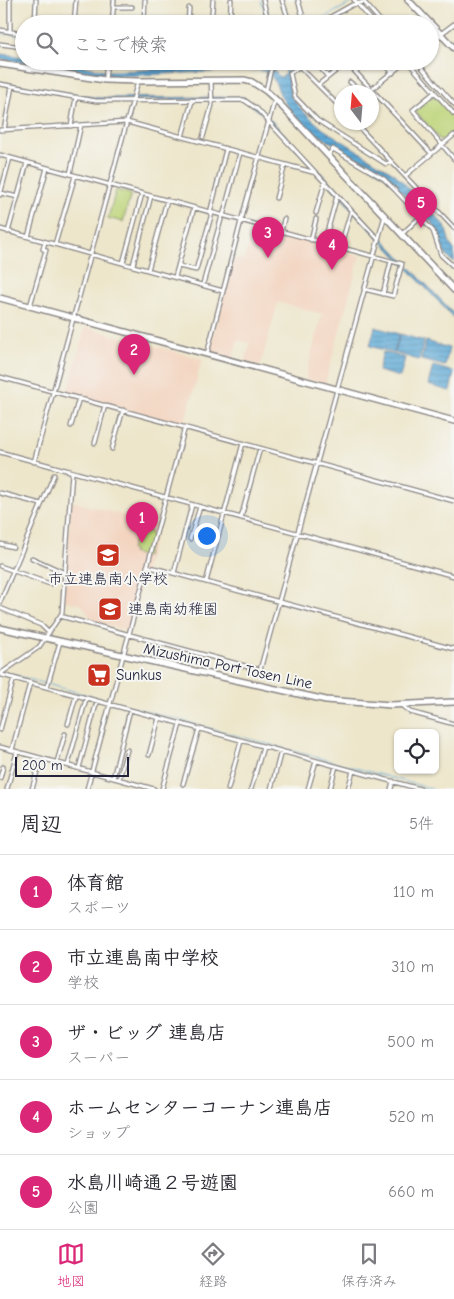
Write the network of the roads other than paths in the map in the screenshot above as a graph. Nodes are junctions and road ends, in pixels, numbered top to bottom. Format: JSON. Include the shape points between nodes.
{"nodes":[{"id":1,"x":10,"y":0,"type":"edge"},
{"id":2,"x":36,"y":0,"type":"edge"},
{"id":3,"x":76,"y":0,"type":"edge"},
{"id":4,"x":114,"y":0,"type":"edge"},
{"id":5,"x":146,"y":0,"type":"edge"},
{"id":6,"x":213,"y":0,"type":"edge"},
{"id":7,"x":231,"y":0,"type":"edge"},
{"id":8,"x":263,"y":0,"type":"edge"},
{"id":9,"x":282,"y":0,"type":"edge"},
{"id":10,"x":408,"y":0,"type":"edge"},
{"id":11,"x":300,"y":1,"type":"edge"},
{"id":12,"x":357,"y":2,"type":"edge"},
{"id":13,"x":113,"y":6,"type":"junction"},
{"id":14,"x":132,"y":7,"type":"dead end"},
{"id":15,"x":189,"y":8,"type":"dead end"},
{"id":16,"x":35,"y":15,"type":"edge"},
{"id":17,"x":75,"y":15,"type":"edge"},
{"id":18,"x":112,"y":15,"type":"edge"},
{"id":19,"x":145,"y":15,"type":"edge"},
{"id":20,"x":189,"y":15,"type":"edge"},
{"id":21,"x":212,"y":15,"type":"edge"},
{"id":22,"x":230,"y":15,"type":"edge"},
{"id":23,"x":267,"y":15,"type":"edge"},
{"id":24,"x":287,"y":15,"type":"edge"},
{"id":25,"x":303,"y":15,"type":"edge"},
{"id":26,"x":334,"y":15,"type":"edge"},
{"id":27,"x":368,"y":15,"type":"edge"},
{"id":28,"x":375,"y":15,"type":"edge"},
{"id":29,"x":423,"y":15,"type":"edge"},
{"id":30,"x":0,"y":24,"type":"edge"},
{"id":31,"x":454,"y":24,"type":"edge"},
{"id":32,"x":0,"y":30,"type":"edge"},
{"id":33,"x":10,"y":32,"type":"junction"},
{"id":34,"x":15,"y":33,"type":"edge"},
{"id":35,"x":441,"y":34,"type":"joint"},
{"id":36,"x":0,"y":44,"type":"edge"},
{"id":37,"x":15,"y":46,"type":"edge"},
{"id":38,"x":454,"y":48,"type":"edge"},
{"id":39,"x":0,"y":64,"type":"edge"},
{"id":40,"x":15,"y":66,"type":"edge"},
{"id":41,"x":42,"y":70,"type":"edge"},
{"id":42,"x":106,"y":70,"type":"edge"},
{"id":43,"x":270,"y":70,"type":"edge"},
{"id":44,"x":294,"y":70,"type":"edge"},
{"id":45,"x":304,"y":70,"type":"edge"},
{"id":46,"x":323,"y":70,"type":"edge"},
{"id":47,"x":336,"y":70,"type":"edge"},
{"id":48,"x":353,"y":70,"type":"edge"},
{"id":49,"x":390,"y":70,"type":"edge"},
{"id":50,"x":396,"y":70,"type":"edge"},
{"id":51,"x":415,"y":70,"type":"edge"},
{"id":52,"x":424,"y":70,"type":"edge"},
{"id":53,"x":392,"y":73,"type":"junction"},
{"id":54,"x":328,"y":76,"type":"junction"},
{"id":55,"x":105,"y":79,"type":"junction"},
{"id":56,"x":211,"y":80,"type":"junction"},
{"id":57,"x":138,"y":81,"type":"junction"},
{"id":58,"x":350,"y":82,"type":"dead end"},
{"id":59,"x":0,"y":84,"type":"edge"},
{"id":60,"x":318,"y":85,"type":"junction"},
{"id":61,"x":353,"y":85,"type":"edge"},
{"id":62,"x":365,"y":85,"type":"edge"},
{"id":63,"x":377,"y":85,"type":"edge"},
{"id":64,"x":12,"y":86,"type":"junction"},
{"id":65,"x":266,"y":91,"type":"junction"},
{"id":66,"x":435,"y":92,"type":"junction"},
{"id":67,"x":76,"y":97,"type":"junction"},
{"id":68,"x":133,"y":99,"type":"junction"},
{"id":69,"x":212,"y":99,"type":"junction"},
{"id":70,"x":276,"y":100,"type":"junction"},
{"id":71,"x":379,"y":100,"type":"edge"},
{"id":72,"x":192,"y":101,"type":"junction"},
{"id":73,"x":334,"y":101,"type":"edge"},
{"id":74,"x":454,"y":104,"type":"edge"},
{"id":75,"x":454,"y":114,"type":"edge"},
{"id":76,"x":269,"y":120,"type":"junction"},
{"id":77,"x":127,"y":122,"type":"junction"},
{"id":78,"x":81,"y":125,"type":"junction"},
{"id":79,"x":71,"y":126,"type":"junction"},
{"id":80,"x":2,"y":130,"type":"edge"},
{"id":81,"x":362,"y":130,"type":"edge"},
{"id":82,"x":454,"y":134,"type":"edge"},
{"id":83,"x":182,"y":137,"type":"junction"},
{"id":84,"x":203,"y":137,"type":"dead end"},
{"id":85,"x":442,"y":144,"type":"junction"},
{"id":86,"x":226,"y":149,"type":"junction"},
{"id":87,"x":240,"y":153,"type":"junction"},
{"id":88,"x":431,"y":154,"type":"junction"},
{"id":89,"x":0,"y":155,"type":"edge"},
{"id":90,"x":328,"y":155,"type":"junction"},
{"id":91,"x":10,"y":158,"type":"junction"},
{"id":92,"x":259,"y":158,"type":"junction"},
{"id":93,"x":454,"y":159,"type":"edge"},
{"id":94,"x":392,"y":162,"type":"junction"},
{"id":95,"x":27,"y":163,"type":"junction"},
{"id":96,"x":285,"y":165,"type":"junction"},
{"id":97,"x":47,"y":168,"type":"junction"},
{"id":98,"x":316,"y":173,"type":"junction"},
{"id":99,"x":70,"y":174,"type":"junction"},
{"id":100,"x":75,"y":176,"type":"junction"},
{"id":101,"x":405,"y":176,"type":"junction"},
{"id":102,"x":324,"y":182,"type":"junction"},
{"id":103,"x":110,"y":185,"type":"junction"},
{"id":104,"x":0,"y":194,"type":"edge"},
{"id":105,"x":142,"y":194,"type":"junction"},
{"id":106,"x":152,"y":196,"type":"junction"},
{"id":107,"x":337,"y":196,"type":"junction"},
{"id":108,"x":18,"y":197,"type":"junction"},
{"id":109,"x":276,"y":198,"type":"dead end"},
{"id":110,"x":167,"y":200,"type":"junction"},
{"id":111,"x":194,"y":208,"type":"junction"},
{"id":112,"x":351,"y":210,"type":"junction"},
{"id":113,"x":211,"y":213,"type":"junction"},
{"id":114,"x":316,"y":213,"type":"dead end"},
{"id":115,"x":384,"y":215,"type":"junction"},
{"id":116,"x":222,"y":216,"type":"junction"},
{"id":117,"x":420,"y":217,"type":"junction"},
{"id":118,"x":284,"y":219,"type":"dead end"},
{"id":119,"x":316,"y":219,"type":"dead end"},
{"id":120,"x":241,"y":221,"type":"junction"},
{"id":121,"x":454,"y":228,"type":"edge"},
{"id":122,"x":0,"y":230,"type":"edge"},
{"id":123,"x":8,"y":232,"type":"junction"},
{"id":124,"x":281,"y":232,"type":"junction"},
{"id":125,"x":402,"y":234,"type":"junction"},
{"id":126,"x":28,"y":237,"type":"junction"},
{"id":127,"x":378,"y":237,"type":"junction"},
{"id":128,"x":311,"y":240,"type":"junction"},
{"id":129,"x":45,"y":242,"type":"junction"},
{"id":130,"x":55,"y":244,"type":"junction"},
{"id":131,"x":324,"y":244,"type":"junction"},
{"id":132,"x":340,"y":248,"type":"junction"},
{"id":133,"x":91,"y":254,"type":"junction"},
{"id":134,"x":373,"y":257,"type":"junction"},
{"id":135,"x":391,"y":261,"type":"junction"},
{"id":136,"x":123,"y":263,"type":"junction"},
{"id":137,"x":133,"y":265,"type":"junction"},
{"id":138,"x":178,"y":266,"type":"junction"},
{"id":139,"x":454,"y":267,"type":"edge"},
{"id":140,"x":148,"y":270,"type":"junction"},
{"id":141,"x":175,"y":277,"type":"junction"},
{"id":142,"x":203,"y":284,"type":"junction"},
{"id":143,"x":364,"y":289,"type":"junction"},
{"id":144,"x":223,"y":290,"type":"junction"},
{"id":145,"x":454,"y":290,"type":"edge"},
{"id":146,"x":383,"y":294,"type":"junction"},
{"id":147,"x":0,"y":298,"type":"edge"},
{"id":148,"x":30,"y":306,"type":"junction"},
{"id":149,"x":74,"y":318,"type":"junction"},
{"id":150,"x":207,"y":354,"type":"junction"},
{"id":151,"x":0,"y":377,"type":"edge"},
{"id":152,"x":336,"y":390,"type":"junction"},
{"id":153,"x":54,"y":391,"type":"junction"},
{"id":154,"x":79,"y":398,"type":"junction"},
{"id":155,"x":105,"y":406,"type":"junction"},
{"id":156,"x":122,"y":410,"type":"junction"},
{"id":157,"x":454,"y":421,"type":"edge"},
{"id":158,"x":72,"y":426,"type":"dead end"},
{"id":159,"x":185,"y":427,"type":"junction"},
{"id":160,"x":243,"y":443,"type":"junction"},
{"id":161,"x":95,"y":444,"type":"dead end"},
{"id":162,"x":260,"y":448,"type":"junction"},
{"id":163,"x":112,"y":449,"type":"dead end"},
{"id":164,"x":0,"y":452,"type":"edge"},
{"id":165,"x":34,"y":462,"type":"junction"},
{"id":166,"x":316,"y":464,"type":"junction"},
{"id":167,"x":72,"y":472,"type":"junction"},
{"id":168,"x":54,"y":475,"type":"dead end"},
{"id":169,"x":0,"y":493,"type":"edge"},
{"id":170,"x":166,"y":498,"type":"junction"},
{"id":171,"x":454,"y":502,"type":"edge"},
{"id":172,"x":41,"y":504,"type":"junction"},
{"id":173,"x":192,"y":505,"type":"junction"},
{"id":174,"x":200,"y":507,"type":"junction"},
{"id":175,"x":223,"y":513,"type":"junction"},
{"id":176,"x":241,"y":518,"type":"junction"},
{"id":177,"x":297,"y":533,"type":"junction"},
{"id":178,"x":190,"y":539,"type":"dead end"},
{"id":179,"x":0,"y":544,"type":"edge"},
{"id":180,"x":13,"y":547,"type":"dead end"},
{"id":181,"x":32,"y":558,"type":"dead end"},
{"id":182,"x":0,"y":566,"type":"edge"},
{"id":183,"x":147,"y":566,"type":"junction"},
{"id":184,"x":14,"y":570,"type":"junction"},
{"id":185,"x":65,"y":573,"type":"junction"},
{"id":186,"x":174,"y":573,"type":"junction"},
{"id":187,"x":454,"y":576,"type":"edge"},
{"id":188,"x":206,"y":582,"type":"junction"},
{"id":189,"x":50,"y":584,"type":"dead end"},
{"id":190,"x":0,"y":602,"type":"edge"},
{"id":191,"x":279,"y":602,"type":"junction"},
{"id":192,"x":0,"y":608,"type":"edge"},
{"id":193,"x":60,"y":616,"type":"junction"},
{"id":194,"x":0,"y":628,"type":"edge"},
{"id":195,"x":48,"y":635,"type":"junction"},
{"id":196,"x":128,"y":635,"type":"junction"},
{"id":197,"x":60,"y":641,"type":"junction"},
{"id":198,"x":454,"y":649,"type":"edge"},
{"id":199,"x":123,"y":655,"type":"junction"},
{"id":200,"x":1,"y":674,"type":"edge"},
{"id":201,"x":14,"y":678,"type":"junction"},
{"id":202,"x":0,"y":680,"type":"edge"},
{"id":203,"x":30,"y":683,"type":"junction"},
{"id":204,"x":47,"y":685,"type":"junction"},
{"id":205,"x":76,"y":696,"type":"junction"},
{"id":206,"x":86,"y":698,"type":"junction"},
{"id":207,"x":97,"y":701,"type":"junction"},
{"id":208,"x":454,"y":702,"type":"edge"},
{"id":209,"x":110,"y":703,"type":"junction"},
{"id":210,"x":401,"y":705,"type":"junction"},
{"id":211,"x":130,"y":710,"type":"junction"},
{"id":212,"x":159,"y":718,"type":"junction"},
{"id":213,"x":68,"y":724,"type":"dead end"},
{"id":214,"x":180,"y":724,"type":"junction"},
{"id":215,"x":454,"y":724,"type":"edge"},
{"id":216,"x":199,"y":729,"type":"junction"},
{"id":217,"x":0,"y":730,"type":"edge"},
{"id":218,"x":65,"y":734,"type":"dead end"},
{"id":219,"x":241,"y":740,"type":"junction"},
{"id":220,"x":263,"y":746,"type":"junction"},
{"id":221,"x":0,"y":747,"type":"edge"},
{"id":222,"x":12,"y":750,"type":"junction"},
{"id":223,"x":127,"y":750,"type":"dead end"},
{"id":224,"x":17,"y":752,"type":"junction"},
{"id":225,"x":281,"y":752,"type":"junction"},
{"id":226,"x":149,"y":754,"type":"dead end"},
{"id":227,"x":41,"y":758,"type":"junction"},
{"id":228,"x":316,"y":761,"type":"junction"},
{"id":229,"x":57,"y":762,"type":"junction"},
{"id":230,"x":68,"y":765,"type":"junction"},
{"id":231,"x":336,"y":766,"type":"junction"},
{"id":232,"x":3,"y":767,"type":"dead end"},
{"id":233,"x":79,"y":768,"type":"junction"},
{"id":234,"x":353,"y":771,"type":"junction"},
{"id":235,"x":91,"y":772,"type":"junction"},
{"id":236,"x":0,"y":778,"type":"edge"},
{"id":237,"x":113,"y":778,"type":"junction"},
{"id":238,"x":119,"y":779,"type":"junction"},
{"id":239,"x":393,"y":781,"type":"junction"},
{"id":240,"x":184,"y":784,"type":"dead end"},
{"id":241,"x":413,"y":788,"type":"edge"},
{"id":242,"x":7,"y":789,"type":"edge"},
{"id":243,"x":32,"y":789,"type":"edge"},
{"id":244,"x":87,"y":789,"type":"edge"},
{"id":245,"x":154,"y":789,"type":"edge"},
{"id":246,"x":162,"y":789,"type":"edge"},
{"id":247,"x":228,"y":789,"type":"edge"},
{"id":248,"x":251,"y":789,"type":"edge"},
{"id":249,"x":271,"y":789,"type":"edge"},
{"id":250,"x":308,"y":789,"type":"edge"},
{"id":251,"x":330,"y":789,"type":"edge"},
{"id":252,"x":348,"y":789,"type":"edge"},
{"id":253,"x":391,"y":789,"type":"edge"},
{"id":254,"x":420,"y":789,"type":"edge"}],
"edges":[{"from":1,"to":33,"type":"street"},
{"from":2,"to":16,"type":"street"},
{"from":3,"to":17,"type":"street"},
{"from":4,"to":13,"type":"street"},
{"from":5,"to":19,"type":"street"},
{"from":6,"to":21,"type":"street"},
{"from":7,"to":22,"type":"street"},
{"from":8,"to":23,"type":"street"},
{"from":9,"to":24,"type":"street"},
{"from":10,"to":29,"type":"street"},
{"from":11,"to":25,"type":"street"},
{"from":12,"to":26,"type":"street"},
{"from":12,"to":27,"type":"street"},
{"from":12,"to":28,"type":"street","via":[[364,2]]},
{"from":13,"to":14,"type":"street"},
{"from":13,"to":18,"type":"street"},
{"from":15,"to":20,"type":"street"},
{"from":30,"to":32,"type":"street"},
{"from":31,"to":35,"type":"street"},
{"from":32,"to":33,"type":"street"},
{"from":33,"to":34,"type":"street"},
{"from":35,"to":38,"type":"street"},
{"from":36,"to":37,"type":"street"},
{"from":39,"to":40,"type":"street"},
{"from":41,"to":55,"type":"street"},
{"from":42,"to":55,"type":"street"},
{"from":43,"to":65,"type":"street"},
{"from":44,"to":94,"type":"street","via":[[290,73],[294,95],[300,103],[327,128],[386,164]]},
{"from":45,"to":60,"type":"street"},
{"from":46,"to":54,"type":"street"},
{"from":47,"to":54,"type":"street"},
{"from":48,"to":62,"type":"street"},
{"from":49,"to":53,"type":"street"},
{"from":50,"to":53,"type":"street"},
{"from":51,"to":66,"type":"street"},
{"from":52,"to":74,"type":"street"},
{"from":53,"to":63,"type":"street"},
{"from":54,"to":60,"type":"street"},
{"from":55,"to":57,"type":"street"},
{"from":56,"to":57,"type":"street"},
{"from":56,"to":65,"type":"street","via":[[244,80]]},
{"from":56,"to":69,"type":"street"},
{"from":57,"to":68,"type":"street"},
{"from":58,"to":61,"type":"street"},
{"from":59,"to":64,"type":"street"},
{"from":60,"to":73,"type":"street"},
{"from":64,"to":67,"type":"street"},
{"from":64,"to":80,"type":"street"},
{"from":65,"to":70,"type":"street"},
{"from":66,"to":75,"type":"street"},
{"from":66,"to":85,"type":"street","via":[[413,110]]},
{"from":67,"to":68,"type":"street","via":[[105,101]]},
{"from":67,"to":79,"type":"street"},
{"from":68,"to":72,"type":"street"},
{"from":68,"to":77,"type":"street"},
{"from":69,"to":72,"type":"street"},
{"from":69,"to":76,"type":"street","via":[[244,100]]},
{"from":69,"to":84,"type":"street"},
{"from":70,"to":76,"type":"street"},
{"from":70,"to":90,"type":"street"},
{"from":71,"to":88,"type":"street"},
{"from":72,"to":83,"type":"street"},
{"from":76,"to":92,"type":"street"},
{"from":76,"to":98,"type":"street"},
{"from":77,"to":78,"type":"street"},
{"from":77,"to":83,"type":"street"},
{"from":77,"to":103,"type":"street"},
{"from":78,"to":79,"type":"street"},
{"from":78,"to":99,"type":"street"},
{"from":79,"to":80,"type":"street"},
{"from":81,"to":94,"type":"street"},
{"from":82,"to":85,"type":"street"},
{"from":83,"to":86,"type":"street"},
{"from":85,"to":88,"type":"street"},
{"from":85,"to":93,"type":"street"},
{"from":86,"to":87,"type":"street"},
{"from":86,"to":113,"type":"street"},
{"from":87,"to":92,"type":"street"},
{"from":87,"to":116,"type":"street"},
{"from":88,"to":101,"type":"street"},
{"from":89,"to":91,"type":"street"},
{"from":90,"to":115,"type":"street"},
{"from":90,"to":117,"type":"street","via":[[333,149],[384,180]]},
{"from":91,"to":95,"type":"street"},
{"from":91,"to":104,"type":"street"},
{"from":92,"to":96,"type":"street"},
{"from":92,"to":120,"type":"street"},
{"from":94,"to":101,"type":"street"},
{"from":95,"to":97,"type":"street"},
{"from":95,"to":108,"type":"street"},
{"from":96,"to":98,"type":"street"},
{"from":96,"to":109,"type":"street"},
{"from":97,"to":99,"type":"street"},
{"from":97,"to":126,"type":"street"},
{"from":98,"to":102,"type":"street"},
{"from":99,"to":100,"type":"street"},
{"from":100,"to":103,"type":"street"},
{"from":100,"to":130,"type":"street"},
{"from":101,"to":121,"type":"street"},
{"from":102,"to":107,"type":"street"},
{"from":102,"to":114,"type":"street"},
{"from":103,"to":105,"type":"street"},
{"from":103,"to":133,"type":"street"},
{"from":104,"to":108,"type":"street"},
{"from":105,"to":106,"type":"street"},
{"from":105,"to":136,"type":"street"},
{"from":106,"to":110,"type":"street"},
{"from":106,"to":137,"type":"street"},
{"from":107,"to":112,"type":"street"},
{"from":107,"to":131,"type":"street"},
{"from":108,"to":123,"type":"street"},
{"from":110,"to":111,"type":"street"},
{"from":110,"to":140,"type":"street"},
{"from":111,"to":113,"type":"street"},
{"from":111,"to":138,"type":"street"},
{"from":112,"to":127,"type":"street"},
{"from":112,"to":132,"type":"street"},
{"from":113,"to":116,"type":"street"},
{"from":113,"to":138,"type":"street","via":[[196,270]]},
{"from":115,"to":125,"type":"street"},
{"from":115,"to":127,"type":"street"},
{"from":116,"to":120,"type":"street"},
{"from":116,"to":142,"type":"street"},
{"from":117,"to":125,"type":"street"},
{"from":117,"to":139,"type":"street","via":[[434,231],[441,255]]},
{"from":118,"to":124,"type":"street"},
{"from":119,"to":128,"type":"street"},
{"from":120,"to":124,"type":"street"},
{"from":120,"to":144,"type":"street"},
{"from":122,"to":123,"type":"street"},
{"from":123,"to":126,"type":"street"},
{"from":124,"to":128,"type":"street"},
{"from":125,"to":145,"type":"street"},
{"from":126,"to":129,"type":"street"},
{"from":127,"to":134,"type":"street"},
{"from":128,"to":131,"type":"street"},
{"from":129,"to":130,"type":"street"},
{"from":129,"to":148,"type":"street","via":[[43,249],[46,250]]},
{"from":130,"to":133,"type":"street"},
{"from":131,"to":132,"type":"street"},
{"from":132,"to":134,"type":"street"},
{"from":133,"to":136,"type":"street"},
{"from":133,"to":149,"type":"street"},
{"from":134,"to":135,"type":"street"},
{"from":134,"to":143,"type":"street"},
{"from":135,"to":146,"type":"street"},
{"from":135,"to":146,"type":"street","via":[[402,264],[393,296]]},
{"from":136,"to":137,"type":"street"},
{"from":137,"to":140,"type":"street"},
{"from":138,"to":141,"type":"street"},
{"from":140,"to":141,"type":"street"},
{"from":141,"to":142,"type":"street"},
{"from":142,"to":144,"type":"street"},
{"from":143,"to":146,"type":"street"},
{"from":143,"to":152,"type":"street"},
{"from":144,"to":150,"type":"street"},
{"from":147,"to":148,"type":"street"},
{"from":148,"to":149,"type":"street"},
{"from":149,"to":150,"type":"street"},
{"from":149,"to":153,"type":"street"},
{"from":150,"to":152,"type":"street"},
{"from":151,"to":153,"type":"street"},
{"from":152,"to":157,"type":"street"},
{"from":152,"to":166,"type":"street"},
{"from":153,"to":154,"type":"street"},
{"from":153,"to":165,"type":"street"},
{"from":154,"to":155,"type":"street"},
{"from":154,"to":158,"type":"street"},
{"from":155,"to":156,"type":"street"},
{"from":155,"to":161,"type":"street"},
{"from":156,"to":159,"type":"street"},
{"from":156,"to":163,"type":"street"},
{"from":159,"to":160,"type":"street"},
{"from":159,"to":170,"type":"street"},
{"from":160,"to":162,"type":"street"},
{"from":160,"to":175,"type":"street"},
{"from":162,"to":166,"type":"street"},
{"from":162,"to":176,"type":"street"},
{"from":164,"to":165,"type":"street"},
{"from":165,"to":167,"type":"street"},
{"from":166,"to":171,"type":"street"},
{"from":166,"to":177,"type":"street"},
{"from":167,"to":170,"type":"street"},
{"from":167,"to":185,"type":"street"},
{"from":168,"to":172,"type":"street"},
{"from":169,"to":172,"type":"street"},
{"from":170,"to":173,"type":"street"},
{"from":170,"to":183,"type":"street"},
{"from":172,"to":184,"type":"street"},
{"from":173,"to":174,"type":"street"},
{"from":173,"to":186,"type":"street"},
{"from":174,"to":175,"type":"street"},
{"from":174,"to":178,"type":"street"},
{"from":175,"to":176,"type":"street"},
{"from":175,"to":188,"type":"street"},
{"from":176,"to":177,"type":"street"},
{"from":177,"to":187,"type":"street"},
{"from":177,"to":191,"type":"street"},
{"from":179,"to":180,"type":"street"},
{"from":181,"to":185,"type":"street"},
{"from":182,"to":184,"type":"street"},
{"from":183,"to":186,"type":"street"},
{"from":183,"to":196,"type":"street"},
{"from":184,"to":189,"type":"street"},
{"from":184,"to":190,"type":"street"},
{"from":185,"to":193,"type":"street"},
{"from":186,"to":188,"type":"street"},
{"from":188,"to":191,"type":"street"},
{"from":191,"to":196,"type":"street","via":[[260,670]]},
{"from":191,"to":198,"type":"street"},
{"from":192,"to":195,"type":"street","via":[[41,625]]},
{"from":193,"to":195,"type":"street"},
{"from":193,"to":196,"type":"street"},
{"from":194,"to":195,"type":"street","name":"Mizushima Port Tosen Line"},
{"from":195,"to":197,"type":"street","name":"Mizushima Port Tosen Line"},
{"from":195,"to":200,"type":"street","via":[[40,647]]},
{"from":196,"to":199,"type":"street"},
{"from":197,"to":199,"type":"street","name":"Mizushima Port Tosen Line"},
{"from":197,"to":204,"type":"street"},
{"from":199,"to":209,"type":"street"},
{"from":199,"to":210,"type":"street","name":"Mizushima Port Tosen Line","via":[[315,698]]},
{"from":200,"to":201,"type":"street"},
{"from":200,"to":202,"type":"street"},
{"from":201,"to":203,"type":"street"},
{"from":201,"to":217,"type":"street"},
{"from":203,"to":204,"type":"street"},
{"from":203,"to":222,"type":"street"},
{"from":204,"to":205,"type":"street"},
{"from":205,"to":206,"type":"street"},
{"from":205,"to":213,"type":"street"},
{"from":206,"to":207,"type":"street"},
{"from":206,"to":230,"type":"street"},
{"from":207,"to":209,"type":"street"},
{"from":207,"to":233,"type":"street"},
{"from":208,"to":210,"type":"street","name":"Mizushima Port Tosen Line"},
{"from":209,"to":211,"type":"street"},
{"from":209,"to":235,"type":"street"},
{"from":210,"to":215,"type":"street","via":[[410,712]]},
{"from":211,"to":212,"type":"street"},
{"from":211,"to":237,"type":"street"},
{"from":212,"to":214,"type":"street"},
{"from":212,"to":226,"type":"street"},
{"from":214,"to":216,"type":"street"},
{"from":214,"to":246,"type":"street"},
{"from":216,"to":219,"type":"street"},
{"from":216,"to":240,"type":"street"},
{"from":218,"to":229,"type":"street"},
{"from":219,"to":220,"type":"street"},
{"from":219,"to":247,"type":"street"},
{"from":220,"to":225,"type":"street"},
{"from":220,"to":248,"type":"street"},
{"from":221,"to":222,"type":"street"},
{"from":222,"to":224,"type":"street"},
{"from":223,"to":238,"type":"street"},
{"from":224,"to":227,"type":"street"},
{"from":224,"to":242,"type":"street"},
{"from":225,"to":228,"type":"street"},
{"from":225,"to":249,"type":"street"},
{"from":227,"to":229,"type":"street"},
{"from":227,"to":243,"type":"street"},
{"from":228,"to":231,"type":"street"},
{"from":228,"to":250,"type":"street"},
{"from":229,"to":230,"type":"street"},
{"from":230,"to":233,"type":"street"},
{"from":231,"to":234,"type":"street"},
{"from":231,"to":251,"type":"street"},
{"from":232,"to":236,"type":"street"},
{"from":233,"to":235,"type":"street"},
{"from":234,"to":239,"type":"street"},
{"from":234,"to":252,"type":"street"},
{"from":235,"to":237,"type":"street"},
{"from":235,"to":244,"type":"street"},
{"from":237,"to":238,"type":"street"},
{"from":238,"to":245,"type":"street"},
{"from":239,"to":241,"type":"street"},
{"from":239,"to":253,"type":"street"},
{"from":241,"to":254,"type":"street"}]}
